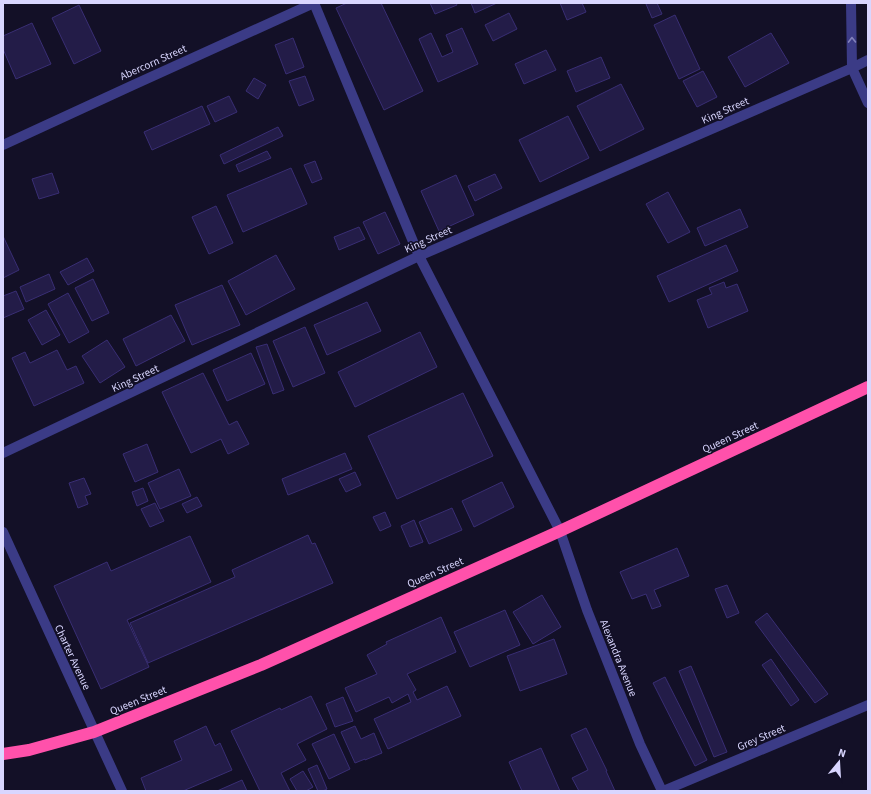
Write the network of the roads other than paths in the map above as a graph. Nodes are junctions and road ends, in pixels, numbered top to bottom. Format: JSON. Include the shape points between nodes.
{"nodes":[{"id":1,"x":314,"y":3,"type":"edge"},
{"id":2,"x":851,"y":3,"type":"edge"},
{"id":3,"x":868,"y":60,"type":"edge"},
{"id":4,"x":852,"y":68,"type":"junction"},
{"id":5,"x":868,"y":103,"type":"edge"},
{"id":6,"x":3,"y":145,"type":"edge"},
{"id":7,"x":419,"y":256,"type":"junction"},
{"id":8,"x":868,"y":387,"type":"edge"},
{"id":9,"x":3,"y":453,"type":"edge"},
{"id":10,"x":560,"y":531,"type":"junction"},
{"id":11,"x":3,"y":532,"type":"edge"},
{"id":12,"x":868,"y":705,"type":"edge"},
{"id":13,"x":94,"y":732,"type":"junction"},
{"id":14,"x":3,"y":754,"type":"edge"},
{"id":15,"x":122,"y":791,"type":"edge"},
{"id":16,"x":662,"y":791,"type":"edge"}],
"edges":[{"from":1,"to":6,"type":"street","name":"Abercorn Street"},
{"from":1,"to":7,"type":"street","name":"Alexandra Avenue"},
{"from":4,"to":2,"type":"street","one_way":true},
{"from":3,"to":4,"type":"street","name":"King Street"},
{"from":4,"to":5,"type":"street"},
{"from":4,"to":7,"type":"street","name":"King Street"},
{"from":7,"to":9,"type":"street","name":"King Street"},
{"from":7,"to":10,"type":"street","name":"Alexandra Avenue"},
{"from":8,"to":10,"type":"highway","name":"Queen Street"},
{"from":10,"to":13,"type":"highway","name":"Queen Street","via":[[261,665]]},
{"from":10,"to":16,"type":"street","name":"Alexandra Avenue","via":[[587,610],[640,744]]},
{"from":11,"to":13,"type":"street","name":"Charter Avenue"},
{"from":12,"to":16,"type":"street","name":"Grey Street"},
{"from":13,"to":14,"type":"highway","name":"Queen Street","via":[[29,750]]},
{"from":13,"to":15,"type":"street","name":"Charter Avenue"}]}
